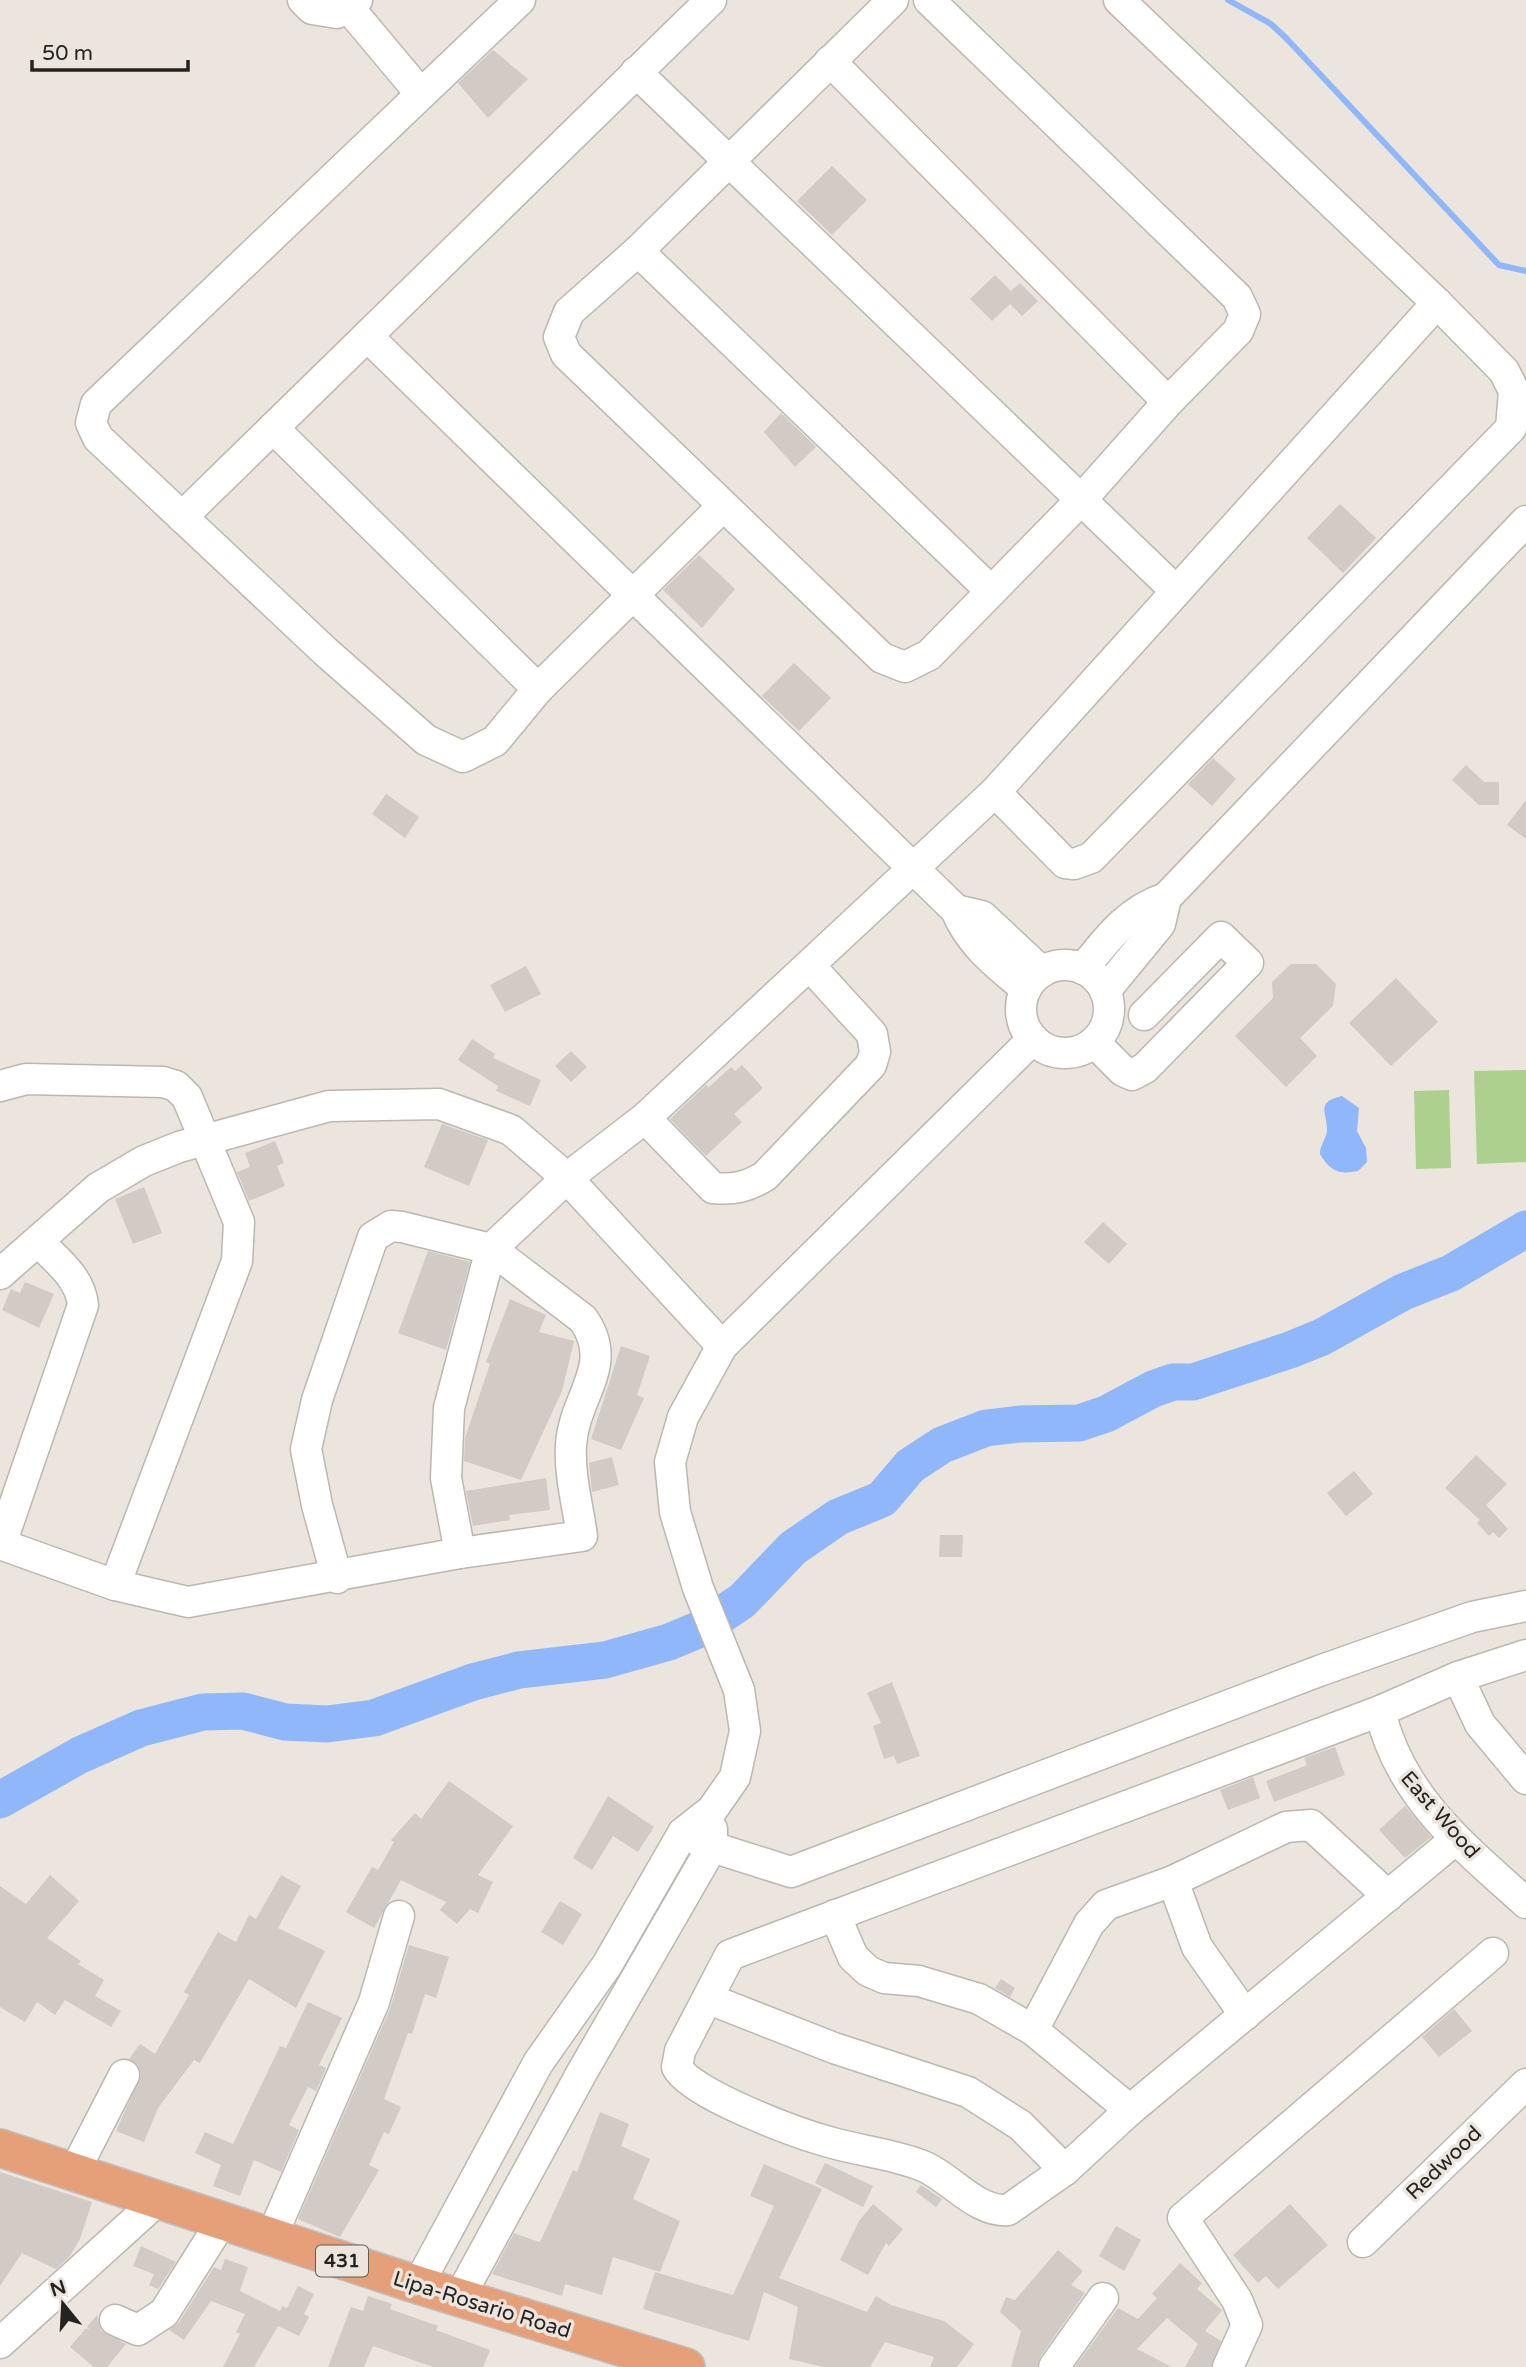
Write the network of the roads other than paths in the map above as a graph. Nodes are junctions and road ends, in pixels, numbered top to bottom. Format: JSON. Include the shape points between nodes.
{"nodes":[{"id":1,"x":303,"y":0,"type":"edge"},
{"id":2,"x":520,"y":0,"type":"edge"},
{"id":3,"x":711,"y":0,"type":"edge"},
{"id":4,"x":893,"y":0,"type":"edge"},
{"id":5,"x":929,"y":0,"type":"edge"},
{"id":6,"x":1119,"y":0,"type":"edge"},
{"id":7,"x":353,"y":4,"type":"edge"},
{"id":8,"x":830,"y":61,"type":"junction"},
{"id":9,"x":636,"y":72,"type":"junction"},
{"id":10,"x":421,"y":94,"type":"junction"},
{"id":11,"x":730,"y":162,"type":"junction"},
{"id":12,"x":638,"y":251,"type":"junction"},
{"id":13,"x":1437,"y":303,"type":"junction"},
{"id":14,"x":366,"y":336,"type":"junction"},
{"id":15,"x":1168,"y":402,"type":"junction"},
{"id":16,"x":273,"y":428,"type":"junction"},
{"id":17,"x":1081,"y":500,"type":"junction"},
{"id":18,"x":723,"y":506,"type":"junction"},
{"id":19,"x":182,"y":517,"type":"junction"},
{"id":20,"x":1526,"y":521,"type":"edge"},
{"id":21,"x":1175,"y":590,"type":"junction"},
{"id":22,"x":990,"y":591,"type":"junction"},
{"id":23,"x":633,"y":593,"type":"junction"},
{"id":24,"x":538,"y":689,"type":"junction"},
{"id":25,"x":995,"y":792,"type":"junction"},
{"id":26,"x":914,"y":869,"type":"junction"},
{"id":27,"x":1166,"y":898,"type":"junction"},
{"id":28,"x":810,"y":967,"type":"junction"},
{"id":29,"x":1083,"y":969,"type":"junction"},
{"id":30,"x":1034,"y":981,"type":"junction"},
{"id":31,"x":1105,"y":991,"type":"junction"},
{"id":32,"x":1169,"y":991,"type":"junction"},
{"id":33,"x":1144,"y":1015,"type":"dead end"},
{"id":34,"x":1195,"y":1017,"type":"junction"},
{"id":35,"x":1033,"y":1039,"type":"junction"},
{"id":36,"x":1094,"y":1042,"type":"junction"},
{"id":37,"x":0,"y":1086,"type":"edge"},
{"id":38,"x":645,"y":1118,"type":"junction"},
{"id":39,"x":206,"y":1140,"type":"junction"},
{"id":40,"x":567,"y":1178,"type":"junction"},
{"id":41,"x":39,"y":1242,"type":"junction"},
{"id":42,"x":491,"y":1249,"type":"junction"},
{"id":43,"x":0,"y":1274,"type":"edge"},
{"id":44,"x":722,"y":1346,"type":"junction"},
{"id":45,"x":1,"y":1544,"type":"edge"},
{"id":46,"x":460,"y":1553,"type":"junction"},
{"id":47,"x":337,"y":1578,"type":"junction"},
{"id":48,"x":115,"y":1585,"type":"junction"},
{"id":49,"x":1526,"y":1606,"type":"edge"},
{"id":50,"x":1526,"y":1655,"type":"edge"},
{"id":51,"x":1458,"y":1677,"type":"junction"},
{"id":52,"x":1380,"y":1711,"type":"junction"},
{"id":53,"x":1526,"y":1779,"type":"edge"},
{"id":54,"x":712,"y":1810,"type":"junction"},
{"id":55,"x":683,"y":1833,"type":"junction"},
{"id":56,"x":1456,"y":1839,"type":"junction"},
{"id":57,"x":712,"y":1847,"type":"junction"},
{"id":58,"x":1173,"y":1881,"type":"junction"},
{"id":59,"x":1388,"y":1896,"type":"junction"},
{"id":60,"x":1526,"y":1903,"type":"edge"},
{"id":61,"x":835,"y":1915,"type":"junction"},
{"id":62,"x":399,"y":1916,"type":"dead end"},
{"id":63,"x":1493,"y":1953,"type":"dead end"},
{"id":64,"x":709,"y":1999,"type":"junction"},
{"id":65,"x":576,"y":2009,"type":"junction"},
{"id":66,"x":1245,"y":2015,"type":"junction"},
{"id":67,"x":608,"y":2027,"type":"junction"},
{"id":68,"x":1033,"y":2030,"type":"junction"},
{"id":69,"x":124,"y":2075,"type":"dead end"},
{"id":70,"x":1526,"y":2084,"type":"edge"},
{"id":71,"x":1130,"y":2110,"type":"junction"},
{"id":72,"x":0,"y":2148,"type":"edge"},
{"id":73,"x":1065,"y":2170,"type":"junction"},
{"id":74,"x":74,"y":2172,"type":"junction"},
{"id":75,"x":158,"y":2200,"type":"junction"},
{"id":76,"x":222,"y":2221,"type":"junction"},
{"id":77,"x":271,"y":2238,"type":"junction"},
{"id":78,"x":1363,"y":2242,"type":"dead end"},
{"id":79,"x":418,"y":2285,"type":"junction"},
{"id":80,"x":458,"y":2298,"type":"junction"},
{"id":81,"x":1103,"y":2298,"type":"dead end"},
{"id":82,"x":116,"y":2320,"type":"dead end"},
{"id":83,"x":0,"y":2343,"type":"edge"},
{"id":84,"x":687,"y":2367,"type":"edge"},
{"id":85,"x":1054,"y":2367,"type":"edge"},
{"id":86,"x":1228,"y":2367,"type":"edge"}],
"edges":[{"from":1,"to":7,"type":"street","via":[[322,13],[337,13]]},
{"from":2,"to":10,"type":"street"},
{"from":3,"to":9,"type":"street"},
{"from":4,"to":8,"type":"street"},
{"from":5,"to":15,"type":"street","via":[[1237,297],[1245,314],[1238,331]]},
{"from":6,"to":13,"type":"street"},
{"from":7,"to":10,"type":"street"},
{"from":8,"to":11,"type":"street"},
{"from":8,"to":15,"type":"street"},
{"from":9,"to":11,"type":"street"},
{"from":9,"to":14,"type":"street"},
{"from":10,"to":19,"type":"street","via":[[96,404],[91,423],[98,438]]},
{"from":11,"to":12,"type":"street"},
{"from":11,"to":17,"type":"street"},
{"from":12,"to":18,"type":"street","via":[[569,312],[559,337],[566,354]]},
{"from":12,"to":22,"type":"street"},
{"from":13,"to":21,"type":"street"},
{"from":13,"to":25,"type":"street","via":[[1504,372],[1514,391],[1511,428],[1091,858],[1065,863]]},
{"from":14,"to":16,"type":"street"},
{"from":14,"to":23,"type":"street"},
{"from":15,"to":17,"type":"street"},
{"from":16,"to":19,"type":"street"},
{"from":16,"to":24,"type":"street"},
{"from":17,"to":21,"type":"street"},
{"from":17,"to":22,"type":"street"},
{"from":18,"to":22,"type":"street","via":[[894,665],[905,667],[929,655]]},
{"from":18,"to":23,"type":"street"},
{"from":19,"to":24,"type":"street","via":[[326,652],[443,750],[463,757],[486,747]]},
{"from":20,"to":27,"type":"street"},
{"from":21,"to":25,"type":"street"},
{"from":23,"to":24,"type":"street"},
{"from":23,"to":26,"type":"street"},
{"from":25,"to":26,"type":"street"},
{"from":26,"to":28,"type":"street"},
{"from":26,"to":30,"type":"street","via":[[956,910],[982,916]]},
{"from":27,"to":29,"type":"street","via":[[1144,905],[1124,921]]},
{"from":27,"to":31,"type":"street","via":[[1160,924]]},
{"from":28,"to":38,"type":"street"},
{"from":28,"to":38,"type":"street","via":[[872,1034],[875,1052],[871,1065],[765,1175],[748,1186],[713,1188]]},
{"from":29,"to":30,"type":"street","via":[[1069,965]]},
{"from":29,"to":31,"type":"street"},
{"from":30,"to":35,"type":"street","via":[[1021,1016]]},
{"from":31,"to":36,"type":"street","via":[[1108,1019]]},
{"from":32,"to":33,"type":"street"},
{"from":32,"to":34,"type":"street"},
{"from":32,"to":34,"type":"street","via":[[1221,937],[1248,963]]},
{"from":34,"to":36,"type":"street","via":[[1145,1068],[1132,1075]]},
{"from":35,"to":36,"type":"street","via":[[1056,1052],[1069,1053]]},
{"from":35,"to":44,"type":"street"},
{"from":37,"to":39,"type":"street","via":[[26,1079],[163,1082],[187,1097]]},
{"from":38,"to":40,"type":"street"},
{"from":39,"to":40,"type":"street","via":[[329,1106],[439,1104],[511,1130]]},
{"from":39,"to":41,"type":"street","via":[[144,1161],[98,1188]]},
{"from":39,"to":48,"type":"street","via":[[239,1222],[237,1261]]},
{"from":40,"to":42,"type":"street"},
{"from":40,"to":44,"type":"street"},
{"from":41,"to":43,"type":"street"},
{"from":41,"to":45,"type":"street","via":[[80,1287],[83,1305]]},
{"from":42,"to":46,"type":"street","via":[[449,1408],[446,1478]]},
{"from":42,"to":46,"type":"street","via":[[583,1319],[593,1333],[596,1361],[571,1445],[582,1536]]},
{"from":42,"to":47,"type":"street","via":[[402,1227],[391,1226],[373,1237],[317,1400],[306,1448]]},
{"from":44,"to":54,"type":"street","via":[[683,1417],[670,1462],[675,1512],[698,1588],[739,1690],[745,1731],[736,1777]]},
{"from":45,"to":48,"type":"street"},
{"from":46,"to":47,"type":"street"},
{"from":47,"to":48,"type":"street","via":[[188,1602]]},
{"from":49,"to":57,"type":"street","via":[[1472,1617],[1319,1671],[790,1872]]},
{"from":50,"to":51,"type":"street"},
{"from":51,"to":52,"type":"street"},
{"from":51,"to":53,"type":"street","via":[[1480,1724]]},
{"from":52,"to":56,"type":"street","name":"East Wood","via":[[1399,1768]]},
{"from":52,"to":61,"type":"street"},
{"from":54,"to":55,"type":"street"},
{"from":54,"to":57,"type":"street"},
{"from":55,"to":57,"type":"street"},
{"from":55,"to":65,"type":"street","via":[[607,1965]]},
{"from":56,"to":59,"type":"street"},
{"from":56,"to":60,"type":"street","name":"East Wood"},
{"from":57,"to":67,"type":"street"},
{"from":58,"to":59,"type":"street","via":[[1286,1827],[1302,1824],[1318,1830]]},
{"from":58,"to":66,"type":"street","via":[[1197,1947]]},
{"from":58,"to":68,"type":"street","via":[[1106,1905],[1089,1924]]},
{"from":59,"to":66,"type":"street"},
{"from":61,"to":64,"type":"street","via":[[730,1955]]},
{"from":61,"to":68,"type":"street","via":[[853,1958],[868,1971],[979,1999]]},
{"from":62,"to":77,"type":"street","via":[[374,2002]]},
{"from":63,"to":86,"type":"street","via":[[1183,2218],[1237,2300],[1247,2325]]},
{"from":64,"to":73,"type":"street","via":[[834,2048],[968,2092],[1020,2125]]},
{"from":64,"to":73,"type":"street","via":[[677,2058],[681,2076],[693,2086],[826,2141],[926,2167],[1000,2211],[1016,2206]]},
{"from":65,"to":67,"type":"street"},
{"from":65,"to":79,"type":"street","via":[[538,2063]]},
{"from":66,"to":71,"type":"street"},
{"from":67,"to":80,"type":"street"},
{"from":68,"to":71,"type":"street"},
{"from":69,"to":74,"type":"street"},
{"from":70,"to":78,"type":"street","name":"Redwood"},
{"from":71,"to":73,"type":"street"},
{"from":72,"to":74,"type":"main road","name":"Lipa-Rosario Road","number":"431"},
{"from":74,"to":75,"type":"main road","name":"Lipa-Rosario Road","number":"431"},
{"from":75,"to":76,"type":"main road","name":"Lipa-Rosario Road","number":"431"},
{"from":75,"to":83,"type":"street"},
{"from":76,"to":77,"type":"main road","name":"Lipa-Rosario Road","number":"431"},
{"from":76,"to":82,"type":"street","via":[[164,2313],[138,2330]]},
{"from":77,"to":79,"type":"main road","name":"Lipa-Rosario Road","number":"431"},
{"from":79,"to":80,"type":"main road","name":"Lipa-Rosario Road","number":"431"},
{"from":80,"to":84,"type":"main road","name":"Lipa-Rosario Road","number":"431"},
{"from":81,"to":85,"type":"street"}]}
